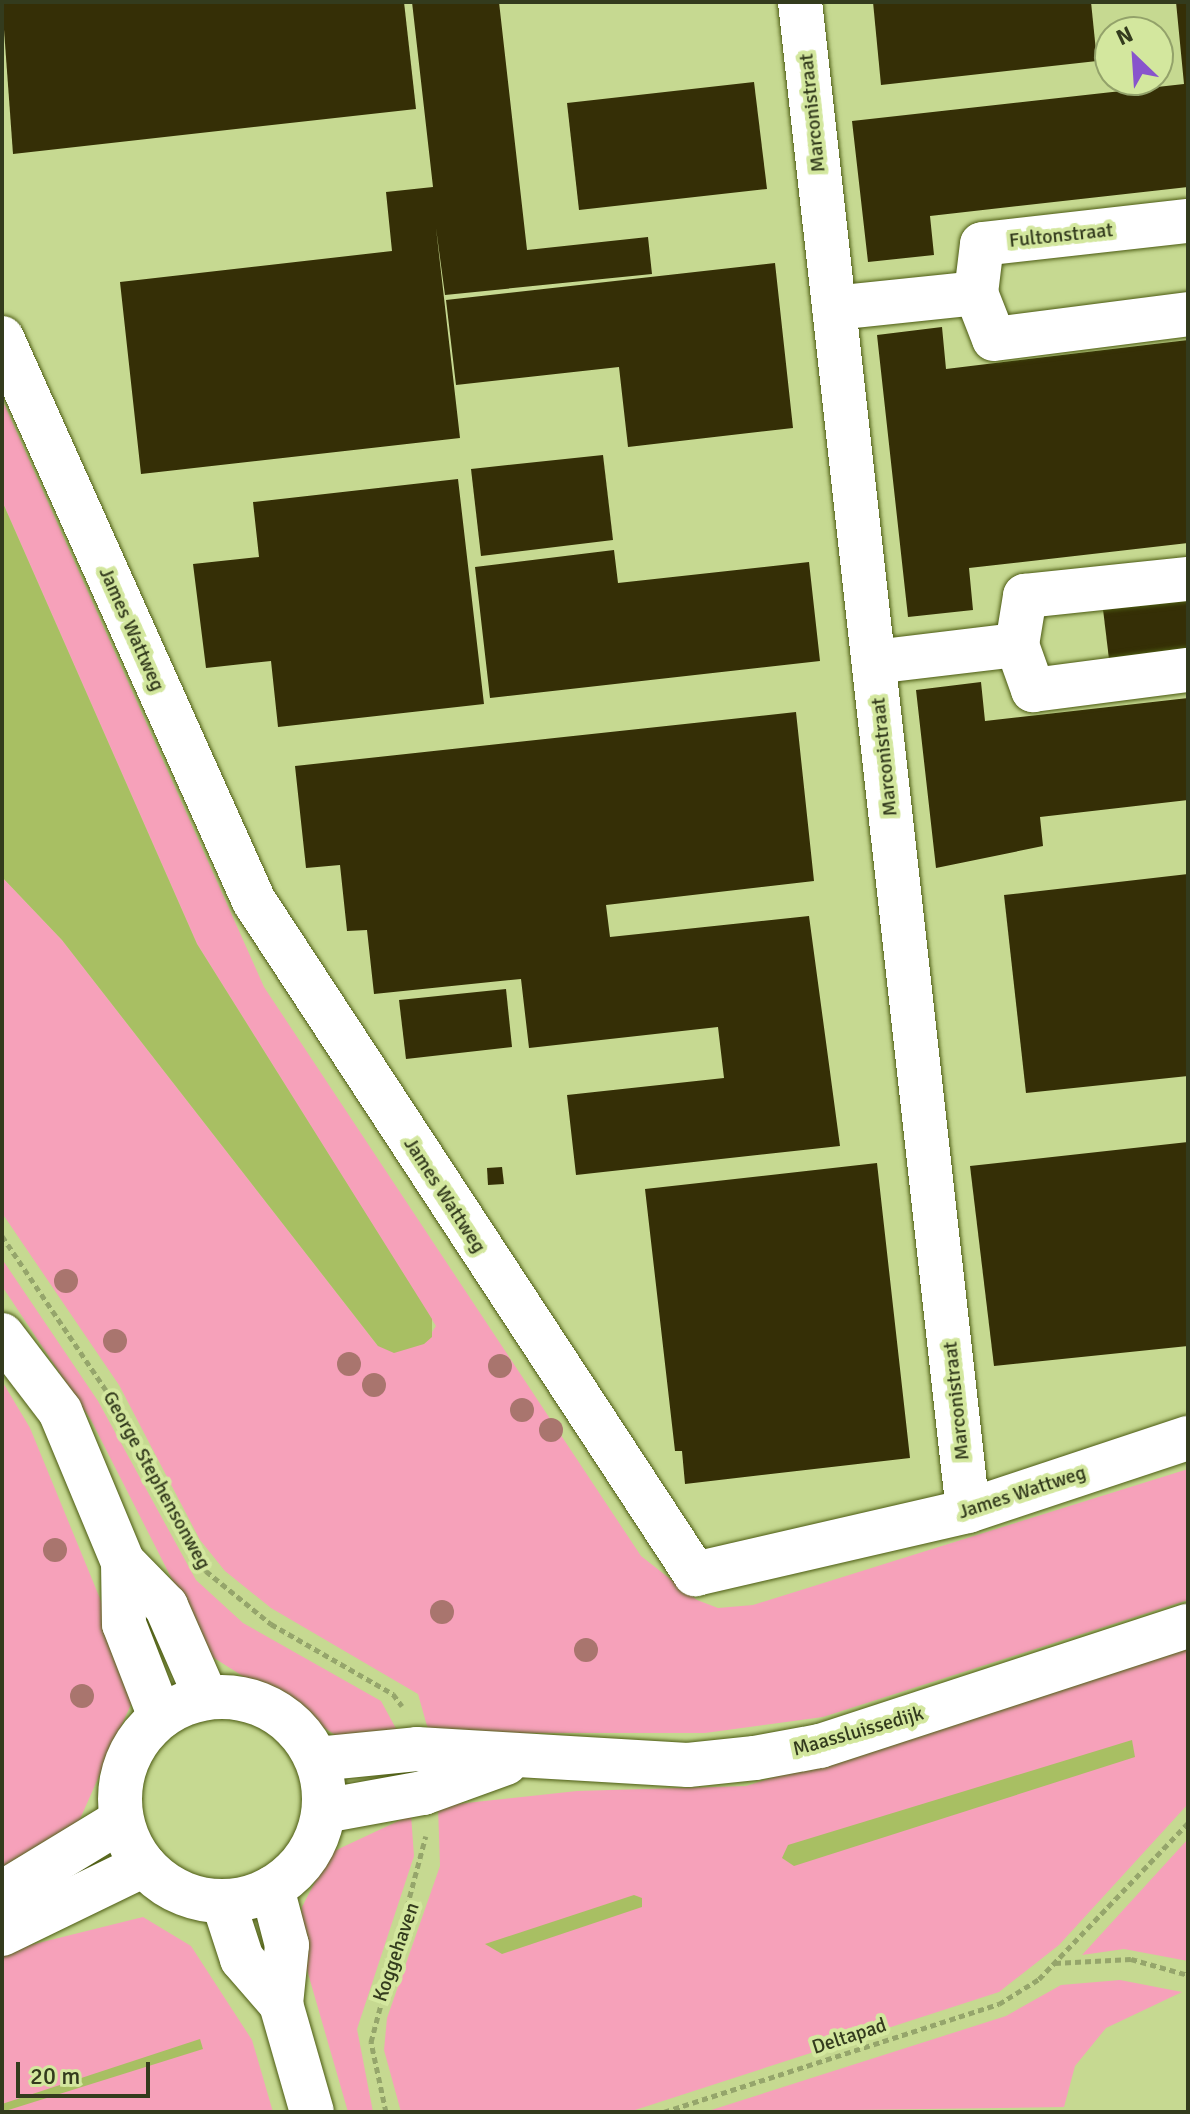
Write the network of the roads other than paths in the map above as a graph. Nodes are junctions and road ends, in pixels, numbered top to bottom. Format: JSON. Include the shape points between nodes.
{"nodes":[{"id":1,"x":800,"y":2,"type":"edge"},
{"id":2,"x":1188,"y":221,"type":"edge"},
{"id":3,"x":976,"y":293,"type":"junction"},
{"id":4,"x":834,"y":308,"type":"junction"},
{"id":5,"x":1188,"y":314,"type":"edge"},
{"id":6,"x":2,"y":338,"type":"edge"},
{"id":7,"x":1188,"y":579,"type":"edge"},
{"id":8,"x":1017,"y":645,"type":"junction"},
{"id":9,"x":874,"y":662,"type":"junction"},
{"id":10,"x":1188,"y":670,"type":"edge"},
{"id":11,"x":2,"y":1335,"type":"edge"},
{"id":12,"x":1188,"y":1438,"type":"edge"},
{"id":13,"x":968,"y":1511,"type":"junction"},
{"id":14,"x":123,"y":1562,"type":"junction"},
{"id":15,"x":1188,"y":1626,"type":"edge"},
{"id":16,"x":206,"y":1697,"type":"junction"},
{"id":17,"x":160,"y":1717,"type":"junction"},
{"id":18,"x":317,"y":1759,"type":"junction"},
{"id":19,"x":516,"y":1759,"type":"junction"},
{"id":20,"x":324,"y":1811,"type":"junction"},
{"id":21,"x":122,"y":1820,"type":"junction"},
{"id":22,"x":144,"y":1865,"type":"junction"},
{"id":23,"x":272,"y":1888,"type":"junction"},
{"id":24,"x":2,"y":1893,"type":"edge"},
{"id":25,"x":223,"y":1901,"type":"junction"},
{"id":26,"x":2,"y":1934,"type":"edge"},
{"id":27,"x":281,"y":2004,"type":"junction"},
{"id":28,"x":312,"y":2112,"type":"edge"}],
"edges":[{"from":1,"to":4,"type":"street","name":"Marconistraat"},
{"from":2,"to":3,"type":"street","name":"Fultonstraat","via":[[982,244]]},
{"from":3,"to":4,"type":"street"},
{"from":3,"to":5,"type":"street","name":"Fultonstraat","via":[[994,339]]},
{"from":4,"to":9,"type":"street","name":"Marconistraat"},
{"from":6,"to":13,"type":"street","name":"James Wattweg","via":[[254,901],[695,1574]]},
{"from":7,"to":8,"type":"street","via":[[1025,596]]},
{"from":8,"to":9,"type":"street"},
{"from":8,"to":10,"type":"street","via":[[1033,690]]},
{"from":9,"to":13,"type":"street","name":"Marconistraat"},
{"from":11,"to":14,"type":"street","via":[[60,1411]]},
{"from":12,"to":13,"type":"street","name":"James Wattweg"},
{"from":14,"to":16,"type":"street","via":[[166,1606]]},
{"from":14,"to":17,"type":"street","via":[[124,1624]]},
{"from":15,"to":19,"type":"street","name":"Maassluissedijk","via":[[820,1746],[688,1765]]},
{"from":16,"to":17,"type":"street"},
{"from":16,"to":18,"type":"street","via":[[245,1699],[281,1714]]},
{"from":17,"to":21,"type":"street","via":[[127,1764]]},
{"from":18,"to":19,"type":"street","name":"Maassluissedijk","via":[[417,1749]]},
{"from":18,"to":20,"type":"street"},
{"from":19,"to":20,"type":"street","name":"Maassluissedijk","via":[[423,1793]]},
{"from":20,"to":23,"type":"street","via":[[313,1847]]},
{"from":21,"to":22,"type":"street"},
{"from":21,"to":24,"type":"street"},
{"from":22,"to":25,"type":"street","via":[[188,1895]]},
{"from":22,"to":26,"type":"street"},
{"from":23,"to":25,"type":"street"},
{"from":23,"to":27,"type":"street","via":[[287,1945]]},
{"from":25,"to":27,"type":"street","via":[[242,1959]]},
{"from":27,"to":28,"type":"street"}]}
